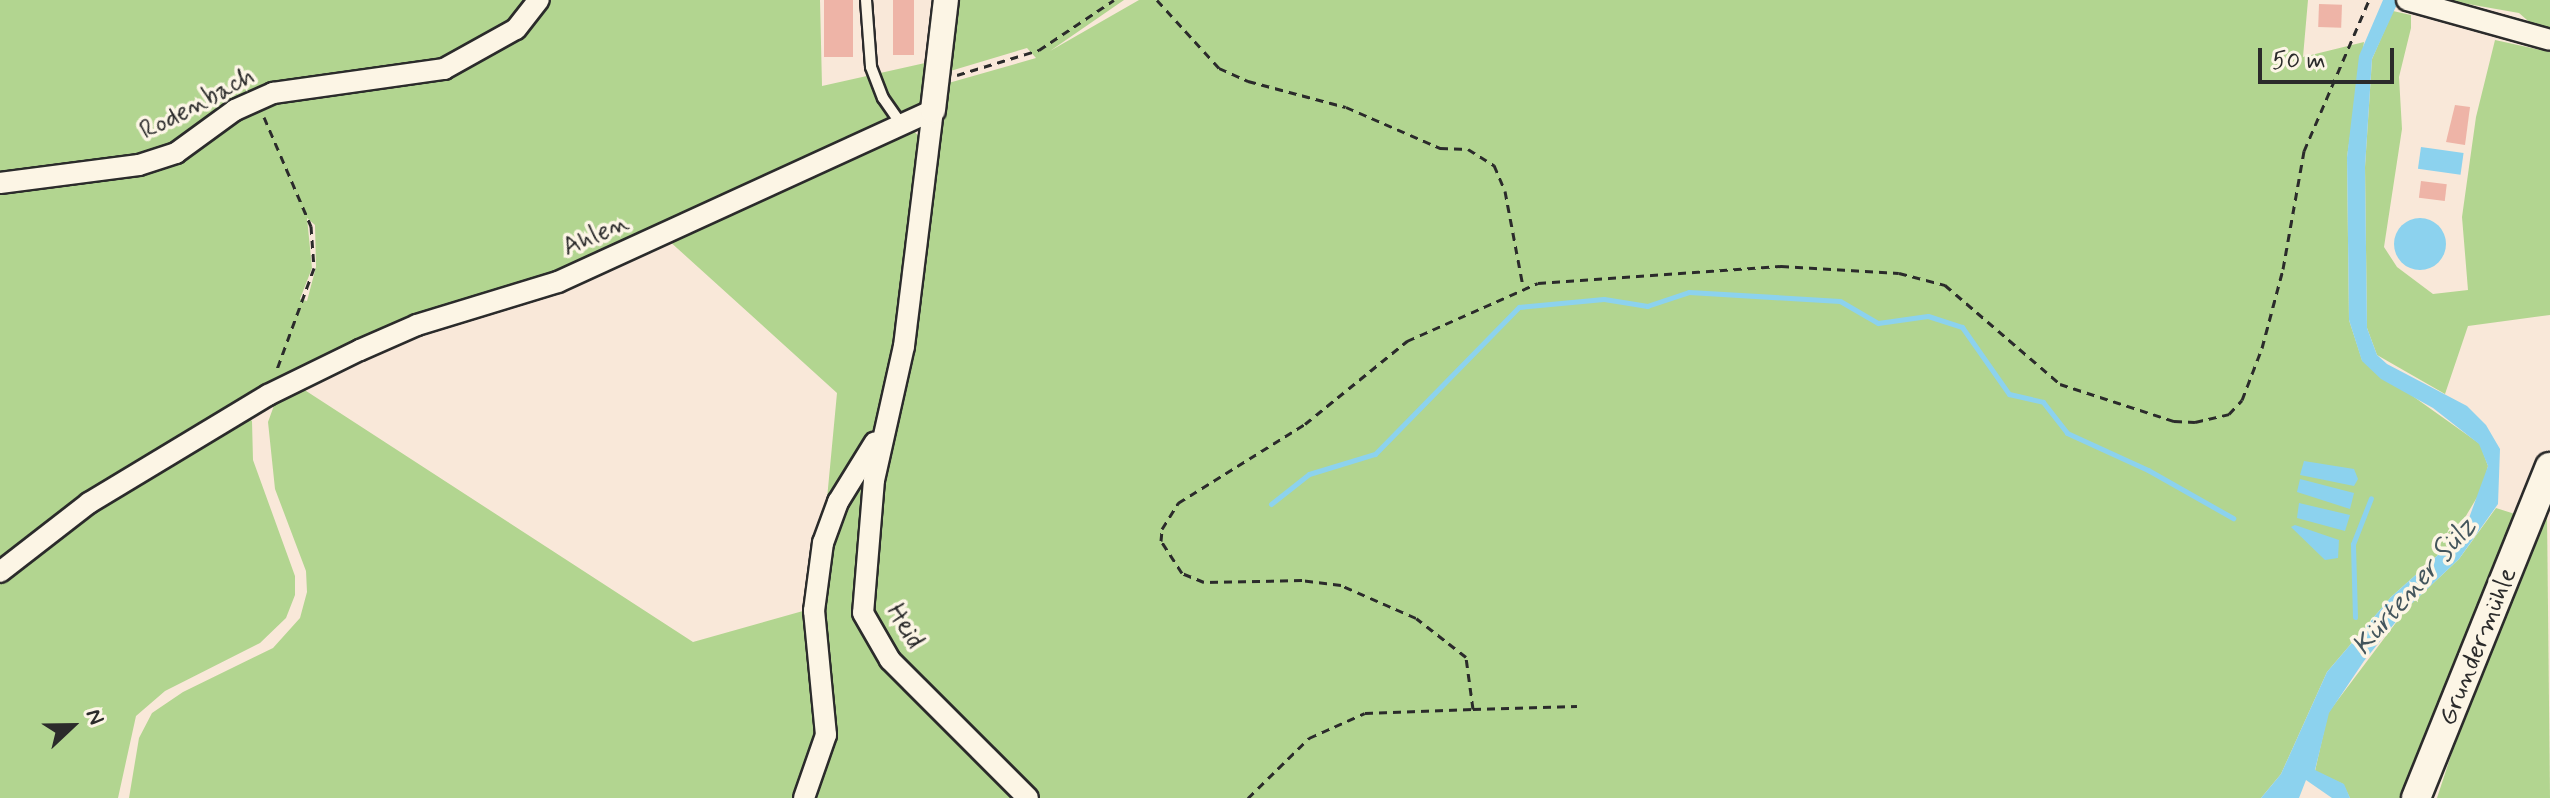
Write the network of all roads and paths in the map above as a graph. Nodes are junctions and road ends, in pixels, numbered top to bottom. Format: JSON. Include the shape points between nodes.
{"nodes":[{"id":1,"x":539,"y":0,"type":"edge"},
{"id":2,"x":866,"y":0,"type":"edge"},
{"id":3,"x":946,"y":0,"type":"edge"},
{"id":4,"x":1114,"y":0,"type":"edge"},
{"id":5,"x":1157,"y":0,"type":"edge"},
{"id":6,"x":2369,"y":0,"type":"edge"},
{"id":7,"x":2408,"y":1,"type":"edge"},
{"id":8,"x":2550,"y":40,"type":"edge"},
{"id":9,"x":937,"y":80,"type":"junction"},
{"id":10,"x":257,"y":101,"type":"junction"},
{"id":11,"x":933,"y":110,"type":"junction"},
{"id":12,"x":902,"y":126,"type":"junction"},
{"id":13,"x":0,"y":183,"type":"edge"},
{"id":14,"x":1523,"y":286,"type":"junction"},
{"id":15,"x":268,"y":395,"type":"junction"},
{"id":16,"x":882,"y":432,"type":"junction"},
{"id":17,"x":2550,"y":467,"type":"edge"},
{"id":18,"x":0,"y":572,"type":"edge"},
{"id":19,"x":1577,"y":706,"type":"dead end"},
{"id":20,"x":1473,"y":709,"type":"junction"},
{"id":21,"x":804,"y":798,"type":"edge"},
{"id":22,"x":1028,"y":798,"type":"edge"},
{"id":23,"x":1248,"y":798,"type":"edge"},
{"id":24,"x":2416,"y":798,"type":"edge"}],
"edges":[{"from":1,"to":10,"type":"street","name":"Rodenbach","via":[[516,29],[457,65],[430,73],[308,86]]},
{"from":2,"to":12,"type":"lane","via":[[874,79]]},
{"from":3,"to":9,"type":"street"},
{"from":4,"to":9,"type":"path","via":[[1039,50]]},
{"from":5,"to":14,"type":"path","via":[[1219,68],[1392,124],[1440,148],[1468,149],[1494,165],[1505,191]]},
{"from":6,"to":14,"type":"path","via":[[2304,151],[2283,269],[2252,377],[2242,400],[2220,417],[2174,421],[2060,384],[1945,285],[1921,276],[1781,266]]},
{"from":7,"to":8,"type":"street"},
{"from":9,"to":11,"type":"street"},
{"from":10,"to":13,"type":"street","name":"Rodenbach","via":[[176,153],[139,165]]},
{"from":10,"to":15,"type":"path","via":[[311,226],[314,268]]},
{"from":11,"to":12,"type":"street","name":"Ahlen"},
{"from":11,"to":16,"type":"street","via":[[904,346]]},
{"from":12,"to":15,"type":"street","name":"Ahlen","via":[[558,282],[417,325]]},
{"from":14,"to":20,"type":"path","via":[[1407,341],[1315,417],[1178,503],[1162,529],[1170,561],[1204,582],[1302,580],[1341,585],[1377,597],[1436,629],[1466,657]]},
{"from":15,"to":18,"type":"street","name":"Ahlen","via":[[89,503]]},
{"from":16,"to":21,"type":"street","via":[[838,502],[823,543],[814,611],[826,735]]},
{"from":16,"to":22,"type":"street","name":"Heid","via":[[863,565],[863,613],[890,660]]},
{"from":17,"to":24,"type":"main road","name":"Grundermühle"},
{"from":19,"to":20,"type":"path"},
{"from":20,"to":23,"type":"path","via":[[1365,713],[1309,738]]}]}
